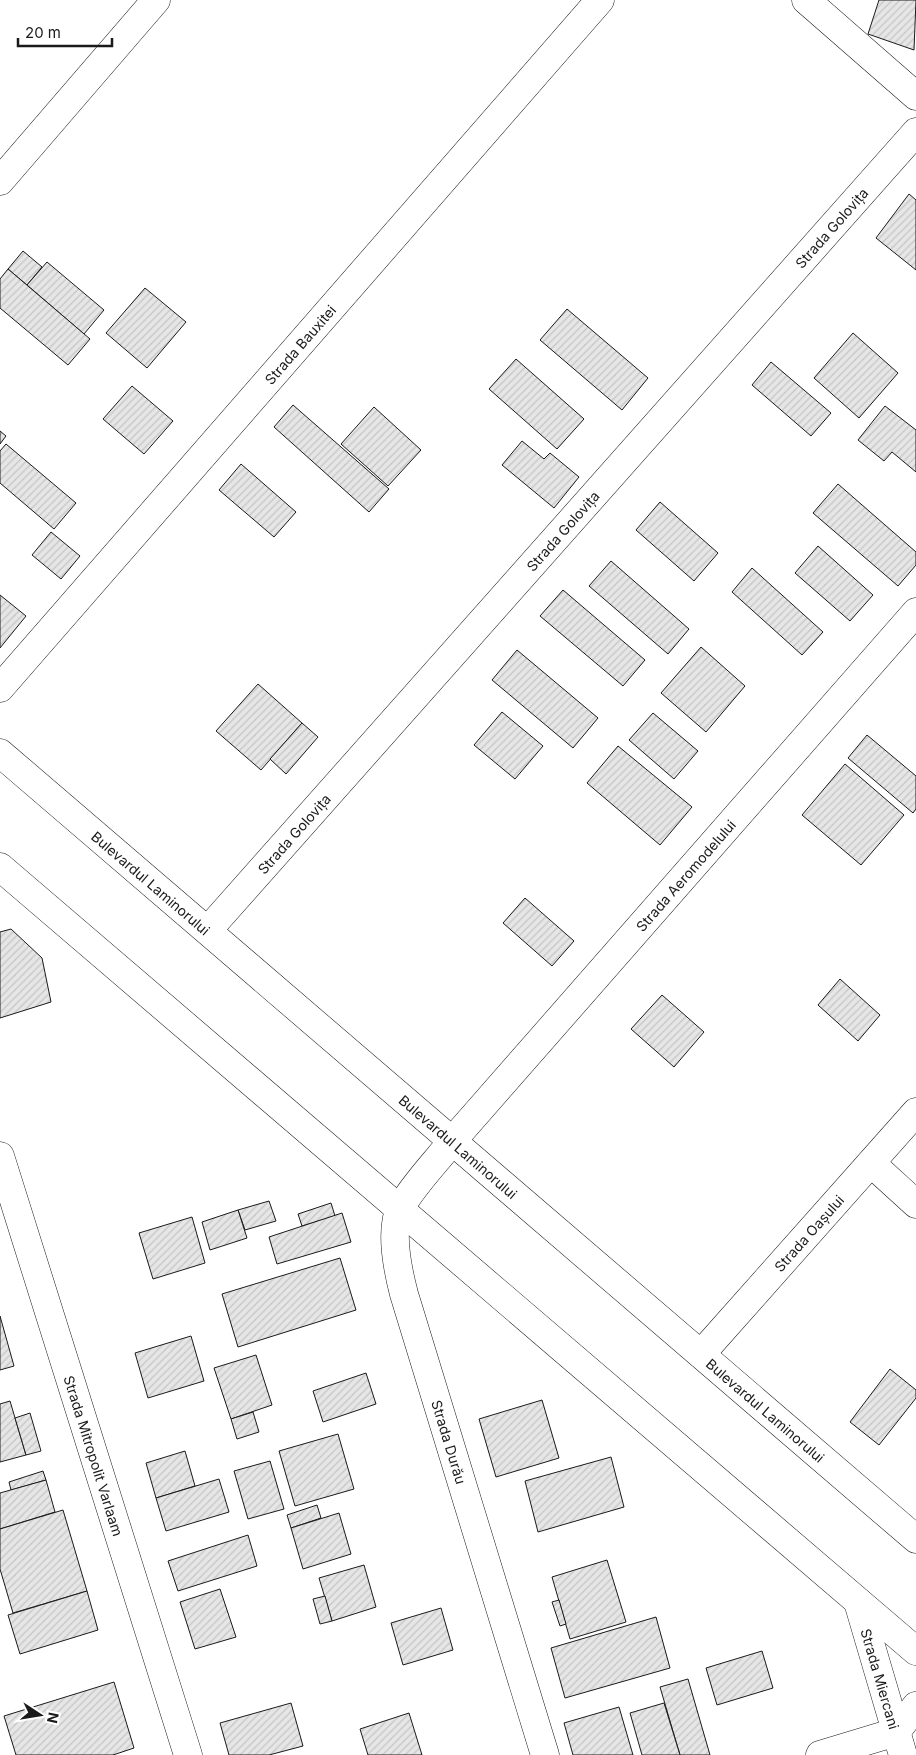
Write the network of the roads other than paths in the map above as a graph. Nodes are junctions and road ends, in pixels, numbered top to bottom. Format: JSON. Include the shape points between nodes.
{"nodes":[{"id":1,"x":156,"y":0,"type":"edge"},
{"id":2,"x":600,"y":0,"type":"edge"},
{"id":3,"x":806,"y":0,"type":"edge"},
{"id":4,"x":916,"y":96,"type":"edge"},
{"id":5,"x":916,"y":132,"type":"edge"},
{"id":6,"x":0,"y":181,"type":"edge"},
{"id":7,"x":916,"y":612,"type":"edge"},
{"id":8,"x":0,"y":688,"type":"edge"},
{"id":9,"x":0,"y":753,"type":"edge"},
{"id":10,"x":0,"y":867,"type":"edge"},
{"id":11,"x":208,"y":930,"type":"junction"},
{"id":12,"x":916,"y":1112,"type":"edge"},
{"id":13,"x":453,"y":1140,"type":"junction"},
{"id":14,"x":0,"y":1156,"type":"edge"},
{"id":15,"x":871,"y":1163,"type":"junction"},
{"id":16,"x":916,"y":1204,"type":"edge"},
{"id":17,"x":400,"y":1208,"type":"junction"},
{"id":18,"x":701,"y":1354,"type":"junction"},
{"id":19,"x":916,"y":1539,"type":"edge"},
{"id":20,"x":858,"y":1602,"type":"junction"},
{"id":21,"x":916,"y":1652,"type":"edge"},
{"id":22,"x":916,"y":1706,"type":"edge"},
{"id":23,"x":899,"y":1743,"type":"edge"},
{"id":24,"x":188,"y":1755,"type":"edge"},
{"id":25,"x":545,"y":1755,"type":"edge"},
{"id":26,"x":820,"y":1755,"type":"edge"}],
"edges":[{"from":1,"to":6,"type":"street"},
{"from":2,"to":8,"type":"street","name":"Strada Bauxitei"},
{"from":3,"to":4,"type":"street"},
{"from":5,"to":11,"type":"street","name":"Strada Golovița"},
{"from":7,"to":13,"type":"street","name":"Strada Aeromodelului"},
{"from":9,"to":11,"type":"street","name":"Bulevardul Laminorului"},
{"from":10,"to":17,"type":"street"},
{"from":11,"to":13,"type":"street","name":"Bulevardul Laminorului"},
{"from":12,"to":15,"type":"street","name":"Strada Oașului"},
{"from":13,"to":17,"type":"street","name":"Strada Durău"},
{"from":13,"to":18,"type":"street","name":"Bulevardul Laminorului"},
{"from":14,"to":24,"type":"street","name":"Strada Mitropolit Varlaam"},
{"from":15,"to":16,"type":"street"},
{"from":15,"to":18,"type":"street","name":"Strada Oașului"},
{"from":17,"to":20,"type":"street"},
{"from":17,"to":25,"type":"street","name":"Strada Durău","via":[[395,1259],[404,1294]]},
{"from":18,"to":19,"type":"street","name":"Bulevardul Laminorului"},
{"from":20,"to":21,"type":"street"},
{"from":20,"to":23,"type":"street","name":"Strada Miercani"},
{"from":22,"to":23,"type":"street"},
{"from":23,"to":26,"type":"street"}]}
